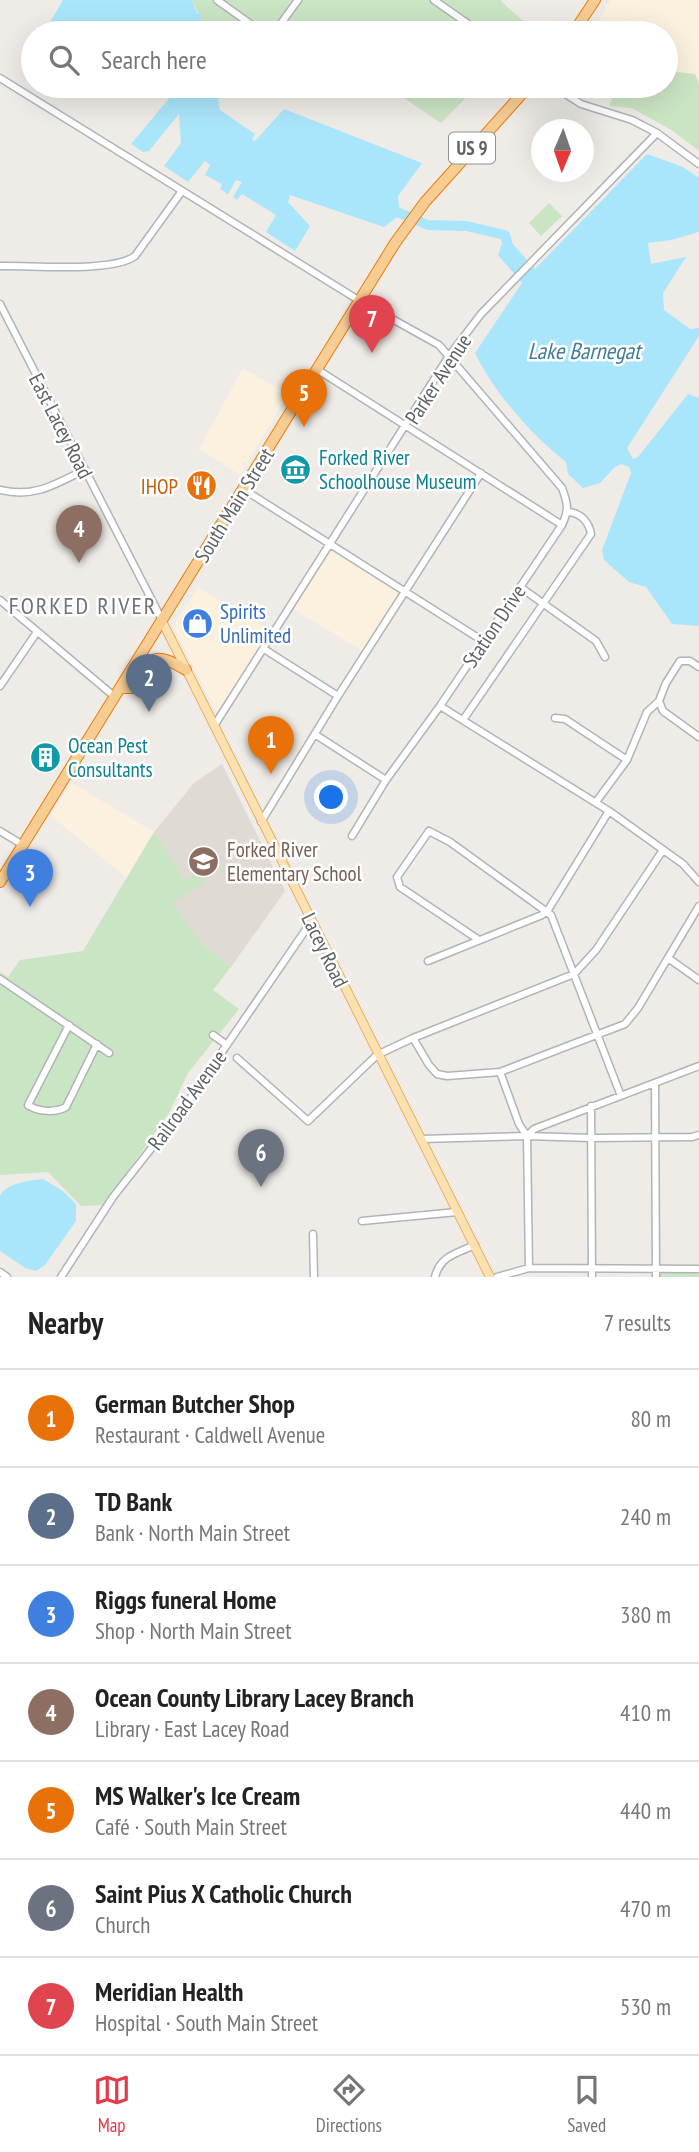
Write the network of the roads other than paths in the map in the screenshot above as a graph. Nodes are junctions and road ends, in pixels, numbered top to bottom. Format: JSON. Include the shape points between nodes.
{"nodes":[{"id":1,"x":217,"y":0,"type":"edge"},
{"id":2,"x":298,"y":0,"type":"edge"},
{"id":3,"x":434,"y":0,"type":"edge"},
{"id":4,"x":595,"y":0,"type":"edge"},
{"id":5,"x":246,"y":21,"type":"edge"},
{"id":6,"x":283,"y":21,"type":"edge"},
{"id":7,"x":464,"y":21,"type":"edge"},
{"id":8,"x":581,"y":21,"type":"edge"},
{"id":9,"x":0,"y":78,"type":"edge"},
{"id":10,"x":21,"y":91,"type":"edge"},
{"id":11,"x":32,"y":98,"type":"edge"},
{"id":12,"x":518,"y":98,"type":"edge"},
{"id":13,"x":572,"y":98,"type":"edge"},
{"id":14,"x":657,"y":134,"type":"junction"},
{"id":15,"x":699,"y":164,"type":"edge"},
{"id":16,"x":182,"y":191,"type":"junction"},
{"id":17,"x":0,"y":266,"type":"edge"},
{"id":18,"x":360,"y":300,"type":"junction"},
{"id":19,"x":0,"y":304,"type":"edge"},
{"id":20,"x":449,"y":356,"type":"junction"},
{"id":21,"x":318,"y":370,"type":"junction"},
{"id":22,"x":407,"y":426,"type":"junction"},
{"id":23,"x":84,"y":470,"type":"junction"},
{"id":24,"x":481,"y":473,"type":"junction"},
{"id":25,"x":243,"y":489,"type":"junction"},
{"id":26,"x":0,"y":490,"type":"edge"},
{"id":27,"x":568,"y":512,"type":"junction"},
{"id":28,"x":562,"y":525,"type":"junction"},
{"id":29,"x":330,"y":543,"type":"junction"},
{"id":30,"x":520,"y":587,"type":"junction"},
{"id":31,"x":405,"y":592,"type":"junction"},
{"id":32,"x":0,"y":600,"type":"edge"},
{"id":33,"x":543,"y":604,"type":"junction"},
{"id":34,"x":162,"y":621,"type":"junction"},
{"id":35,"x":37,"y":632,"type":"junction"},
{"id":36,"x":483,"y":641,"type":"junction"},
{"id":37,"x":264,"y":649,"type":"junction"},
{"id":38,"x":605,"y":657,"type":"dead end"},
{"id":39,"x":699,"y":667,"type":"edge"},
{"id":40,"x":186,"y":670,"type":"junction"},
{"id":41,"x":0,"y":686,"type":"edge"},
{"id":42,"x":118,"y":693,"type":"junction"},
{"id":43,"x":338,"y":696,"type":"junction"},
{"id":44,"x":659,"y":701,"type":"junction"},
{"id":45,"x":440,"y":706,"type":"junction"},
{"id":46,"x":555,"y":719,"type":"dead end"},
{"id":47,"x":463,"y":720,"type":"junction"},
{"id":48,"x":214,"y":727,"type":"junction"},
{"id":49,"x":316,"y":735,"type":"junction"},
{"id":50,"x":699,"y":737,"type":"edge"},
{"id":51,"x":627,"y":760,"type":"junction"},
{"id":52,"x":386,"y":780,"type":"junction"},
{"id":53,"x":596,"y":802,"type":"junction"},
{"id":54,"x":609,"y":811,"type":"junction"},
{"id":55,"x":261,"y":822,"type":"junction"},
{"id":56,"x":0,"y":831,"type":"edge"},
{"id":57,"x":352,"y":836,"type":"dead end"},
{"id":58,"x":23,"y":845,"type":"junction"},
{"id":59,"x":663,"y":850,"type":"junction"},
{"id":60,"x":0,"y":882,"type":"edge"},
{"id":61,"x":699,"y":882,"type":"edge"},
{"id":62,"x":699,"y":906,"type":"edge"},
{"id":63,"x":548,"y":910,"type":"junction"},
{"id":64,"x":311,"y":922,"type":"junction"},
{"id":65,"x":479,"y":940,"type":"junction"},
{"id":66,"x":668,"y":958,"type":"junction"},
{"id":67,"x":428,"y":961,"type":"dead end"},
{"id":68,"x":574,"y":974,"type":"junction"},
{"id":69,"x":0,"y":979,"type":"edge"},
{"id":70,"x":699,"y":980,"type":"edge"},
{"id":71,"x":69,"y":1025,"type":"junction"},
{"id":72,"x":213,"y":1035,"type":"dead end"},
{"id":73,"x":597,"y":1036,"type":"junction"},
{"id":74,"x":413,"y":1038,"type":"junction"},
{"id":75,"x":97,"y":1044,"type":"junction"},
{"id":76,"x":227,"y":1045,"type":"junction"},
{"id":77,"x":109,"y":1053,"type":"dead end"},
{"id":78,"x":377,"y":1055,"type":"junction"},
{"id":79,"x":237,"y":1058,"type":"dead end"},
{"id":80,"x":699,"y":1066,"type":"edge"},
{"id":81,"x":500,"y":1072,"type":"junction"},
{"id":82,"x":655,"y":1083,"type":"junction"},
{"id":83,"x":621,"y":1096,"type":"junction"},
{"id":84,"x":591,"y":1106,"type":"junction"},
{"id":85,"x":699,"y":1135,"type":"edge"},
{"id":86,"x":527,"y":1136,"type":"junction"},
{"id":87,"x":591,"y":1138,"type":"junction"},
{"id":88,"x":655,"y":1138,"type":"junction"},
{"id":89,"x":422,"y":1139,"type":"junction"},
{"id":90,"x":457,"y":1212,"type":"junction"},
{"id":91,"x":362,"y":1221,"type":"dead end"},
{"id":92,"x":313,"y":1234,"type":"dead end"},
{"id":93,"x":475,"y":1245,"type":"junction"},
{"id":94,"x":529,"y":1268,"type":"junction"},
{"id":95,"x":592,"y":1268,"type":"junction"},
{"id":96,"x":656,"y":1268,"type":"junction"},
{"id":97,"x":699,"y":1269,"type":"edge"},
{"id":98,"x":0,"y":1272,"type":"edge"},
{"id":99,"x":7,"y":1277,"type":"edge"},
{"id":100,"x":61,"y":1277,"type":"edge"},
{"id":101,"x":314,"y":1277,"type":"edge"},
{"id":102,"x":435,"y":1277,"type":"edge"},
{"id":103,"x":490,"y":1277,"type":"edge"},
{"id":104,"x":497,"y":1277,"type":"edge"},
{"id":105,"x":592,"y":1277,"type":"edge"},
{"id":106,"x":656,"y":1277,"type":"edge"}],
"edges":[{"from":1,"to":5,"type":"street"},
{"from":2,"to":6,"type":"street"},
{"from":3,"to":7,"type":"street"},
{"from":4,"to":8,"type":"highway"},
{"from":9,"to":10,"type":"street"},
{"from":11,"to":16,"type":"street"},
{"from":12,"to":18,"type":"highway","name":"South Main Street","number":"US 9","via":[[417,212]]},
{"from":13,"to":14,"type":"street"},
{"from":14,"to":15,"type":"street"},
{"from":14,"to":20,"type":"street","name":"Parker Avenue","via":[[481,314]]},
{"from":16,"to":17,"type":"street","via":[[128,262]]},
{"from":16,"to":18,"type":"street"},
{"from":18,"to":20,"type":"street","via":[[439,345]]},
{"from":18,"to":21,"type":"highway","name":"South Main Street","number":"US 9"},
{"from":19,"to":23,"type":"street","name":"East Lacey Road"},
{"from":20,"to":22,"type":"street","name":"Parker Avenue"},
{"from":20,"to":27,"type":"street","via":[[562,488]]},
{"from":21,"to":22,"type":"street"},
{"from":21,"to":25,"type":"highway","name":"South Main Street","number":"US 9"},
{"from":22,"to":24,"type":"street"},
{"from":22,"to":29,"type":"street","name":"Parker Avenue"},
{"from":23,"to":26,"type":"street","via":[[37,491]]},
{"from":23,"to":34,"type":"street","name":"East Lacey Road"},
{"from":24,"to":28,"type":"street"},
{"from":24,"to":31,"type":"street"},
{"from":25,"to":29,"type":"street"},
{"from":25,"to":34,"type":"highway","name":"South Main Street","number":"US 9"},
{"from":27,"to":28,"type":"street","name":"Station Drive"},
{"from":27,"to":33,"type":"street","via":[[586,520],[591,534]]},
{"from":28,"to":30,"type":"street","name":"Station Drive"},
{"from":29,"to":31,"type":"street"},
{"from":29,"to":37,"type":"street","name":"Parker Avenue"},
{"from":30,"to":33,"type":"street"},
{"from":30,"to":36,"type":"street","name":"Station Drive"},
{"from":31,"to":36,"type":"street"},
{"from":31,"to":43,"type":"street"},
{"from":32,"to":35,"type":"street"},
{"from":33,"to":38,"type":"street","via":[[596,641]]},
{"from":33,"to":47,"type":"street"},
{"from":34,"to":40,"type":"main road","name":"Lacey Road"},
{"from":34,"to":42,"type":"highway","number":"US 9"},
{"from":35,"to":41,"type":"street"},
{"from":35,"to":42,"type":"street"},
{"from":36,"to":45,"type":"street","name":"Station Drive"},
{"from":37,"to":43,"type":"street"},
{"from":37,"to":48,"type":"street","name":"Parker Avenue"},
{"from":39,"to":44,"type":"street","via":[[680,661]]},
{"from":40,"to":42,"type":"highway","via":[[159,657],[145,667],[133,688]]},
{"from":40,"to":48,"type":"main road","name":"Lacey Road"},
{"from":42,"to":58,"type":"highway","number":"US 9"},
{"from":43,"to":49,"type":"street"},
{"from":44,"to":50,"type":"street","via":[[663,711]]},
{"from":44,"to":51,"type":"street","via":[[648,712]]},
{"from":45,"to":47,"type":"street"},
{"from":45,"to":52,"type":"street","name":"Station Drive"},
{"from":46,"to":51,"type":"street","via":[[565,719]]},
{"from":47,"to":53,"type":"street"},
{"from":48,"to":55,"type":"main road","name":"Lacey Road"},
{"from":49,"to":52,"type":"street"},
{"from":49,"to":55,"type":"street"},
{"from":51,"to":53,"type":"street"},
{"from":52,"to":57,"type":"street","name":"Station Drive"},
{"from":53,"to":54,"type":"street"},
{"from":54,"to":59,"type":"street"},
{"from":54,"to":63,"type":"street"},
{"from":55,"to":64,"type":"main road","name":"Lacey Road"},
{"from":56,"to":58,"type":"street"},
{"from":58,"to":60,"type":"highway","number":"US 9"},
{"from":59,"to":61,"type":"street"},
{"from":59,"to":68,"type":"street","via":[[596,950]]},
{"from":62,"to":66,"type":"street"},
{"from":63,"to":65,"type":"street"},
{"from":63,"to":65,"type":"street","via":[[429,831],[397,877],[400,887]]},
{"from":63,"to":68,"type":"street"},
{"from":64,"to":76,"type":"street","name":"Railroad Avenue"},
{"from":64,"to":78,"type":"main road","name":"Lacey Road"},
{"from":65,"to":67,"type":"street"},
{"from":66,"to":70,"type":"street"},
{"from":66,"to":73,"type":"street","via":[[625,1024]]},
{"from":68,"to":73,"type":"street"},
{"from":68,"to":74,"type":"street"},
{"from":69,"to":71,"type":"street"},
{"from":71,"to":75,"type":"street"},
{"from":71,"to":75,"type":"street","via":[[28,1105],[36,1110],[66,1107]]},
{"from":72,"to":76,"type":"street"},
{"from":73,"to":81,"type":"street"},
{"from":73,"to":83,"type":"street"},
{"from":74,"to":78,"type":"street"},
{"from":74,"to":81,"type":"street","via":[[437,1074]]},
{"from":75,"to":77,"type":"street"},
{"from":76,"to":100,"type":"street","name":"Railroad Avenue","via":[[158,1143],[113,1197]]},
{"from":78,"to":79,"type":"street","via":[[308,1121]]},
{"from":78,"to":89,"type":"main road","name":"Lacey Road"},
{"from":80,"to":82,"type":"street"},
{"from":81,"to":86,"type":"street"},
{"from":82,"to":83,"type":"street"},
{"from":82,"to":88,"type":"street"},
{"from":83,"to":84,"type":"street"},
{"from":84,"to":86,"type":"street"},
{"from":84,"to":87,"type":"street"},
{"from":85,"to":88,"type":"street"},
{"from":86,"to":87,"type":"street"},
{"from":86,"to":89,"type":"street"},
{"from":86,"to":94,"type":"street"},
{"from":87,"to":88,"type":"street"},
{"from":87,"to":95,"type":"street"},
{"from":88,"to":96,"type":"street"},
{"from":89,"to":90,"type":"main road","name":"Lacey Road"},
{"from":90,"to":91,"type":"street"},
{"from":90,"to":93,"type":"main road","name":"Lacey Road"},
{"from":92,"to":101,"type":"street"},
{"from":93,"to":102,"type":"street","via":[[440,1262]]},
{"from":93,"to":103,"type":"main road","name":"Lacey Road"},
{"from":94,"to":95,"type":"street"},
{"from":94,"to":104,"type":"street"},
{"from":95,"to":96,"type":"street"},
{"from":95,"to":105,"type":"street"},
{"from":96,"to":97,"type":"street"},
{"from":96,"to":106,"type":"street"},
{"from":98,"to":99,"type":"street"}]}
